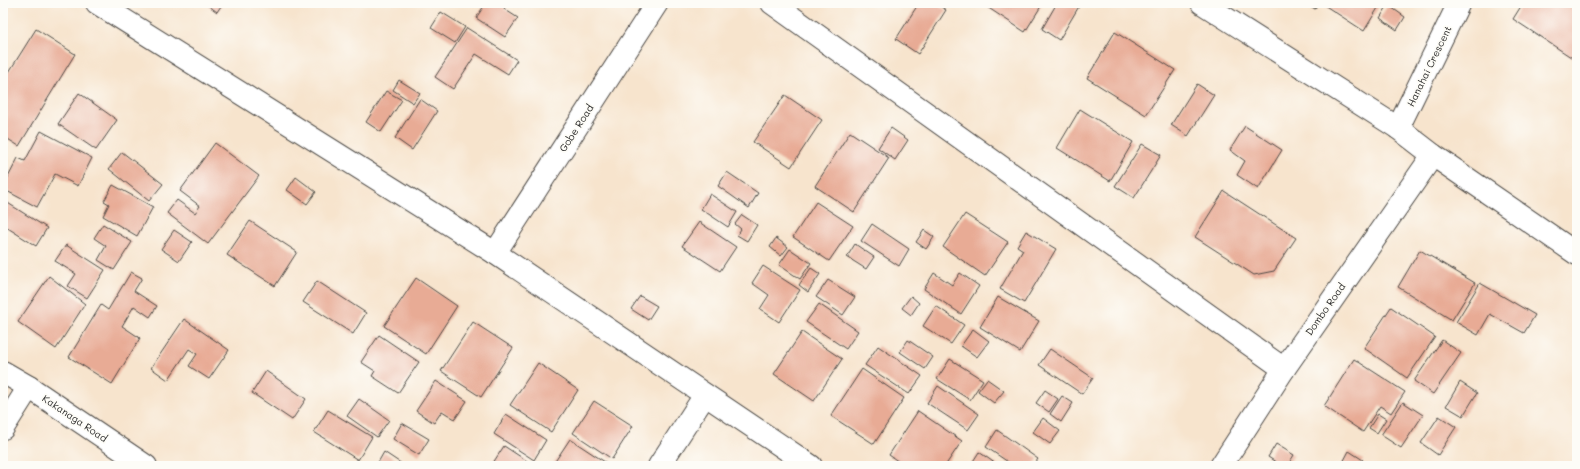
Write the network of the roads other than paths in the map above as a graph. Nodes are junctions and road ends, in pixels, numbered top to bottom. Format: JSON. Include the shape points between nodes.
{"nodes":[{"id":1,"x":97,"y":3,"type":"edge"},
{"id":2,"x":657,"y":3,"type":"edge"},
{"id":3,"x":772,"y":3,"type":"edge"},
{"id":4,"x":1202,"y":3,"type":"edge"},
{"id":5,"x":1459,"y":3,"type":"edge"},
{"id":6,"x":1398,"y":128,"type":"junction"},
{"id":7,"x":1433,"y":155,"type":"junction"},
{"id":8,"x":495,"y":253,"type":"junction"},
{"id":9,"x":1577,"y":254,"type":"edge"},
{"id":10,"x":1284,"y":369,"type":"junction"},
{"id":11,"x":3,"y":372,"type":"edge"},
{"id":12,"x":29,"y":387,"type":"junction"},
{"id":13,"x":705,"y":396,"type":"junction"},
{"id":14,"x":3,"y":428,"type":"edge"},
{"id":15,"x":146,"y":466,"type":"edge"},
{"id":16,"x":659,"y":466,"type":"edge"},
{"id":17,"x":811,"y":466,"type":"edge"},
{"id":18,"x":1221,"y":466,"type":"edge"}],
"edges":[{"from":1,"to":8,"type":"street"},
{"from":2,"to":8,"type":"street","name":"Gobe Road"},
{"from":3,"to":10,"type":"street"},
{"from":4,"to":6,"type":"street"},
{"from":5,"to":6,"type":"street","name":"Hanahai Crescent"},
{"from":6,"to":7,"type":"street"},
{"from":7,"to":9,"type":"street"},
{"from":7,"to":10,"type":"street","name":"Dombo Road"},
{"from":8,"to":13,"type":"street"},
{"from":10,"to":18,"type":"street","name":"Dombo Road"},
{"from":11,"to":12,"type":"street","name":"Kakanaga Road"},
{"from":12,"to":14,"type":"street"},
{"from":12,"to":15,"type":"street","name":"Kakanaga Road"},
{"from":13,"to":16,"type":"street"},
{"from":13,"to":17,"type":"street"}]}
